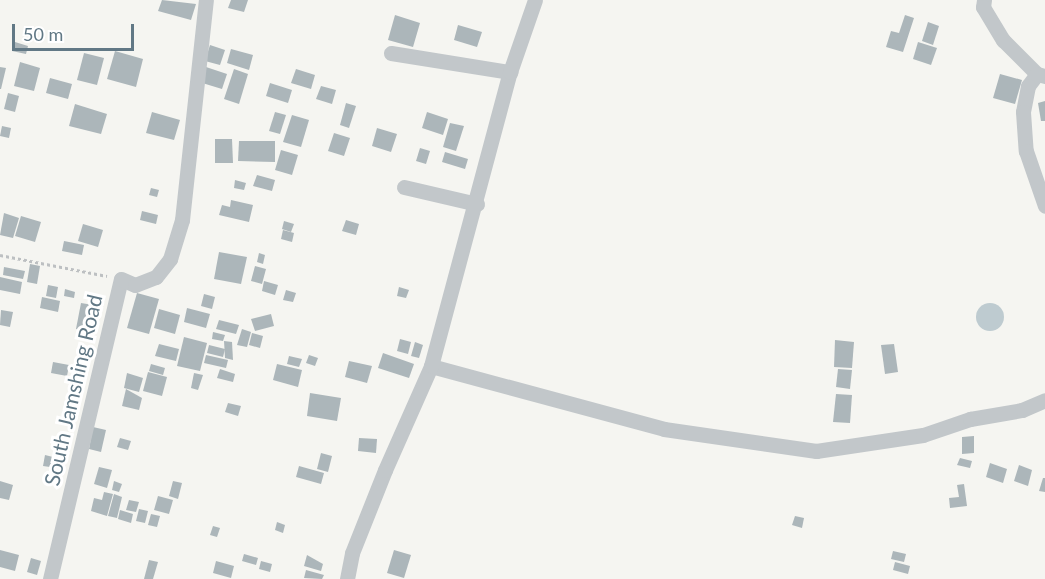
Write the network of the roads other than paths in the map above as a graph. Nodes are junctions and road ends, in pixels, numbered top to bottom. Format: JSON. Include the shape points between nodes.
{"nodes":[{"id":1,"x":206,"y":0,"type":"edge"},
{"id":2,"x":535,"y":0,"type":"edge"},
{"id":3,"x":984,"y":0,"type":"edge"},
{"id":4,"x":391,"y":53,"type":"dead end"},
{"id":5,"x":510,"y":72,"type":"junction"},
{"id":6,"x":1041,"y":75,"type":"edge"},
{"id":7,"x":404,"y":187,"type":"dead end"},
{"id":8,"x":477,"y":204,"type":"junction"},
{"id":9,"x":1045,"y":206,"type":"edge"},
{"id":10,"x":431,"y":366,"type":"junction"},
{"id":11,"x":1045,"y":400,"type":"edge"},
{"id":12,"x":50,"y":579,"type":"edge"},
{"id":13,"x":347,"y":579,"type":"edge"}],
"edges":[{"from":1,"to":12,"type":"street","name":"South Jamshing Road","via":[[182,220],[170,259],[156,277],[135,285],[121,279]]},
{"from":2,"to":5,"type":"street"},
{"from":3,"to":6,"type":"street","via":[[983,7],[1004,40]]},
{"from":4,"to":5,"type":"street"},
{"from":5,"to":8,"type":"street"},
{"from":6,"to":9,"type":"street","via":[[1028,86],[1023,112],[1026,151]]},
{"from":7,"to":8,"type":"street"},
{"from":8,"to":10,"type":"street"},
{"from":10,"to":11,"type":"street","via":[[664,429],[816,451],[923,435],[970,419],[1022,410]]},
{"from":10,"to":13,"type":"street","via":[[352,553]]}]}
